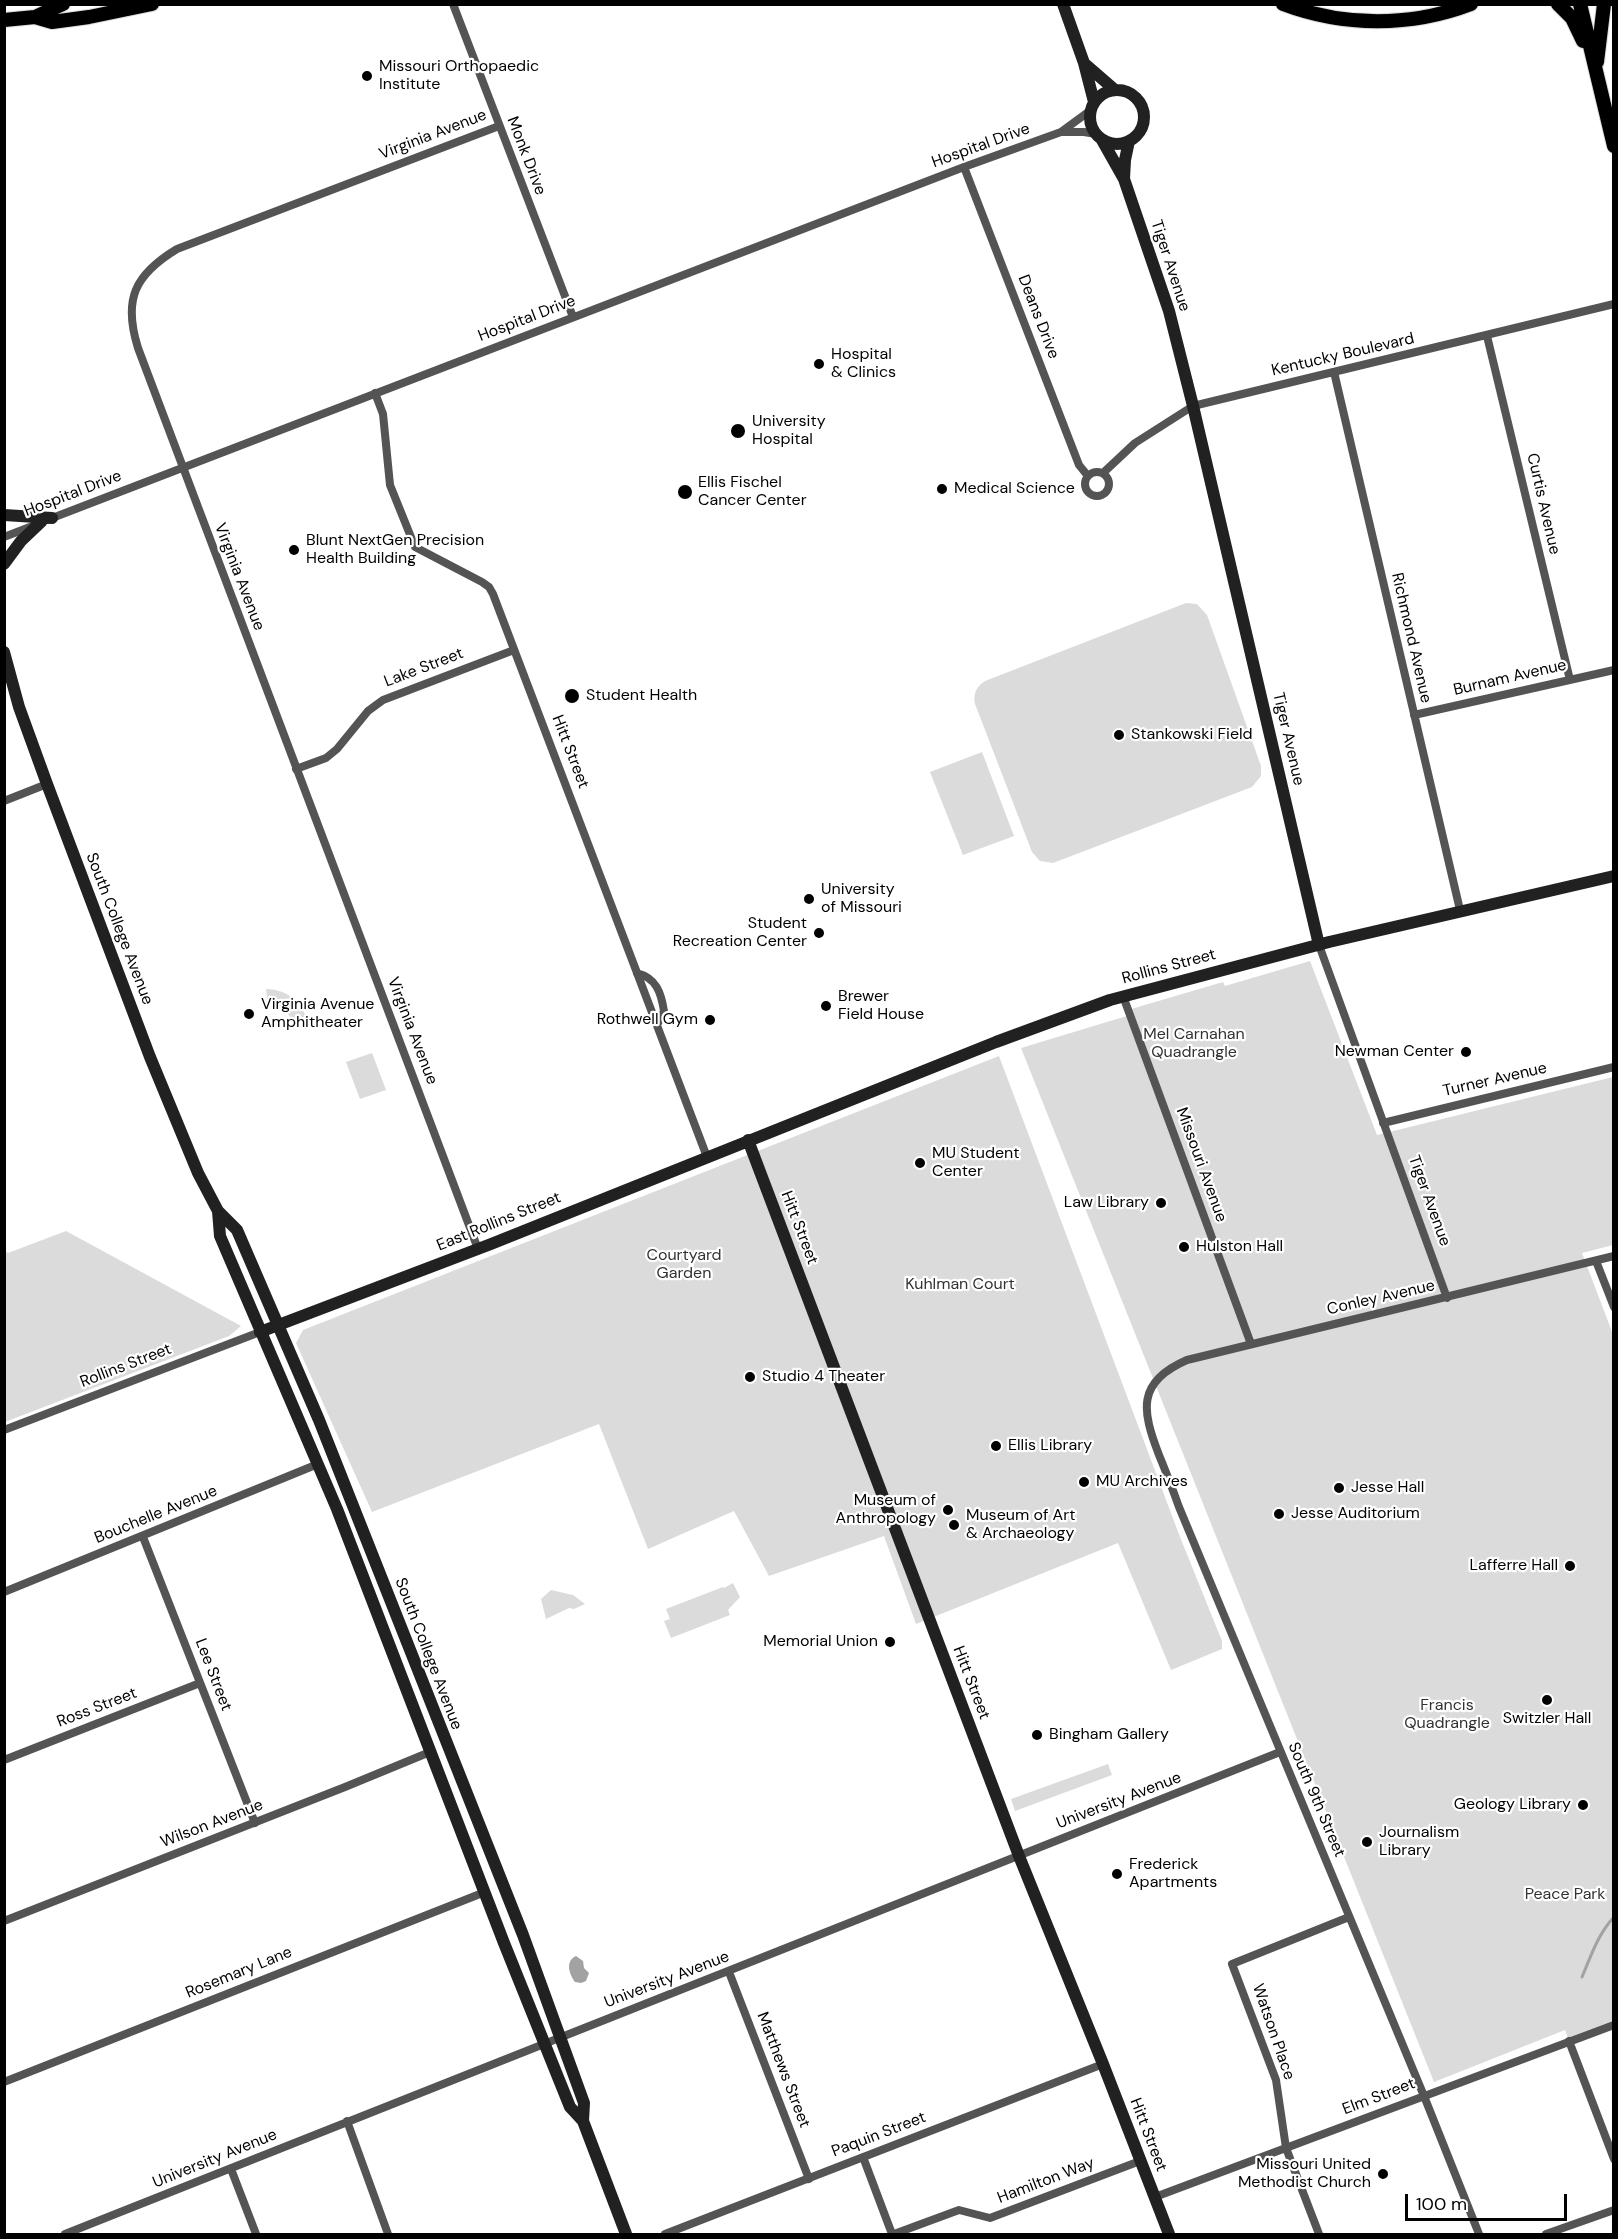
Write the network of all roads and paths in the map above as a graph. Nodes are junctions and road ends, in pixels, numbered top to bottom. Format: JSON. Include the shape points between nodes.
{"nodes":[{"id":1,"x":63,"y":4,"type":"edge"},
{"id":2,"x":152,"y":4,"type":"edge"},
{"id":3,"x":453,"y":4,"type":"edge"},
{"id":4,"x":1063,"y":4,"type":"edge"},
{"id":5,"x":1283,"y":4,"type":"edge"},
{"id":6,"x":1471,"y":4,"type":"edge"},
{"id":7,"x":1558,"y":4,"type":"edge"},
{"id":8,"x":1580,"y":4,"type":"edge"},
{"id":9,"x":1604,"y":4,"type":"edge"},
{"id":10,"x":35,"y":17,"type":"junction"},
{"id":11,"x":4,"y":20,"type":"edge"},
{"id":12,"x":1084,"y":63,"type":"junction"},
{"id":13,"x":1596,"y":70,"type":"junction"},
{"id":14,"x":1116,"y":90,"type":"junction"},
{"id":15,"x":1092,"y":106,"type":"junction"},
{"id":16,"x":499,"y":126,"type":"junction"},
{"id":17,"x":1061,"y":132,"type":"junction"},
{"id":18,"x":1099,"y":137,"type":"junction"},
{"id":19,"x":1130,"y":141,"type":"junction"},
{"id":20,"x":1614,"y":146,"type":"edge"},
{"id":21,"x":964,"y":167,"type":"junction"},
{"id":22,"x":1124,"y":179,"type":"junction"},
{"id":23,"x":1612,"y":306,"type":"edge"},
{"id":24,"x":573,"y":317,"type":"junction"},
{"id":25,"x":1487,"y":336,"type":"junction"},
{"id":26,"x":1334,"y":372,"type":"junction"},
{"id":27,"x":375,"y":393,"type":"junction"},
{"id":28,"x":1193,"y":406,"type":"junction"},
{"id":29,"x":182,"y":467,"type":"junction"},
{"id":30,"x":1103,"y":473,"type":"junction"},
{"id":31,"x":1088,"y":476,"type":"junction"},
{"id":32,"x":4,"y":515,"type":"edge"},
{"id":33,"x":47,"y":520,"type":"junction"},
{"id":34,"x":4,"y":537,"type":"edge"},
{"id":35,"x":4,"y":564,"type":"edge"},
{"id":36,"x":514,"y":650,"type":"junction"},
{"id":37,"x":4,"y":652,"type":"edge"},
{"id":38,"x":1614,"y":670,"type":"edge"},
{"id":39,"x":1570,"y":680,"type":"junction"},
{"id":40,"x":1414,"y":714,"type":"junction"},
{"id":41,"x":296,"y":769,"type":"junction"},
{"id":42,"x":47,"y":784,"type":"junction"},
{"id":43,"x":4,"y":801,"type":"edge"},
{"id":44,"x":1614,"y":876,"type":"edge"},
{"id":45,"x":1460,"y":910,"type":"junction"},
{"id":46,"x":1319,"y":945,"type":"junction"},
{"id":47,"x":637,"y":973,"type":"junction"},
{"id":48,"x":1123,"y":996,"type":"junction"},
{"id":49,"x":657,"y":1025,"type":"junction"},
{"id":50,"x":1614,"y":1066,"type":"edge"},
{"id":51,"x":1383,"y":1123,"type":"junction"},
{"id":52,"x":748,"y":1140,"type":"junction"},
{"id":53,"x":707,"y":1157,"type":"junction"},
{"id":54,"x":218,"y":1211,"type":"junction"},
{"id":55,"x":478,"y":1249,"type":"junction"},
{"id":56,"x":1614,"y":1256,"type":"edge"},
{"id":57,"x":1596,"y":1261,"type":"junction"},
{"id":58,"x":1447,"y":1298,"type":"junction"},
{"id":59,"x":1614,"y":1307,"type":"edge"},
{"id":60,"x":279,"y":1325,"type":"junction"},
{"id":61,"x":260,"y":1332,"type":"junction"},
{"id":62,"x":1251,"y":1344,"type":"junction"},
{"id":63,"x":1160,"y":1376,"type":"joint"},
{"id":64,"x":4,"y":1430,"type":"edge"},
{"id":65,"x":318,"y":1464,"type":"junction"},
{"id":66,"x":143,"y":1537,"type":"junction"},
{"id":67,"x":4,"y":1592,"type":"edge"},
{"id":68,"x":200,"y":1683,"type":"junction"},
{"id":69,"x":430,"y":1752,"type":"junction"},
{"id":70,"x":1280,"y":1752,"type":"junction"},
{"id":71,"x":4,"y":1760,"type":"edge"},
{"id":72,"x":255,"y":1823,"type":"junction"},
{"id":73,"x":1019,"y":1856,"type":"junction"},
{"id":74,"x":485,"y":1892,"type":"junction"},
{"id":75,"x":1349,"y":1917,"type":"junction"},
{"id":76,"x":4,"y":1922,"type":"edge"},
{"id":77,"x":729,"y":1972,"type":"junction"},
{"id":78,"x":1614,"y":2025,"type":"edge"},
{"id":79,"x":561,"y":2037,"type":"junction"},
{"id":80,"x":1569,"y":2041,"type":"junction"},
{"id":81,"x":545,"y":2044,"type":"junction"},
{"id":82,"x":1103,"y":2064,"type":"junction"},
{"id":83,"x":4,"y":2082,"type":"edge"},
{"id":84,"x":1424,"y":2096,"type":"junction"},
{"id":85,"x":347,"y":2121,"type":"junction"},
{"id":86,"x":583,"y":2121,"type":"junction"},
{"id":87,"x":1286,"y":2148,"type":"junction"},
{"id":88,"x":863,"y":2157,"type":"junction"},
{"id":89,"x":1614,"y":2159,"type":"edge"},
{"id":90,"x":1140,"y":2161,"type":"junction"},
{"id":91,"x":231,"y":2169,"type":"junction"},
{"id":92,"x":809,"y":2179,"type":"junction"},
{"id":93,"x":1155,"y":2197,"type":"junction"},
{"id":94,"x":1614,"y":2210,"type":"edge"},
{"id":95,"x":68,"y":2234,"type":"edge"},
{"id":96,"x":256,"y":2235,"type":"edge"},
{"id":97,"x":388,"y":2235,"type":"edge"},
{"id":98,"x":626,"y":2235,"type":"edge"},
{"id":99,"x":665,"y":2235,"type":"edge"},
{"id":100,"x":893,"y":2235,"type":"edge"},
{"id":101,"x":1169,"y":2235,"type":"edge"},
{"id":102,"x":1319,"y":2235,"type":"edge"},
{"id":103,"x":1479,"y":2235,"type":"edge"},
{"id":104,"x":1546,"y":2235,"type":"edge"}],
"edges":[{"from":1,"to":10,"type":"main road"},
{"from":2,"to":10,"type":"main road","via":[[52,22]]},
{"from":3,"to":16,"type":"street","name":"Monk Drive"},
{"from":4,"to":12,"type":"street"},
{"from":5,"to":6,"type":"main road","via":[[1332,18],[1387,22],[1430,16]]},
{"from":7,"to":13,"type":"main road","via":[[1572,18]]},
{"from":8,"to":13,"type":"main road"},
{"from":9,"to":13,"type":"main road"},
{"from":10,"to":11,"type":"main road"},
{"from":12,"to":14,"type":"street"},
{"from":12,"to":15,"type":"street"},
{"from":13,"to":20,"type":"main road"},
{"from":14,"to":15,"type":"street","via":[[1107,92]]},
{"from":14,"to":19,"type":"street","via":[[1132,94],[1143,109],[1142,128]]},
{"from":15,"to":17,"type":"street","name":"Hospital Drive"},
{"from":15,"to":18,"type":"street","via":[[1090,119]]},
{"from":16,"to":24,"type":"street","name":"Monk Drive"},
{"from":16,"to":29,"type":"street","name":"Virginia Avenue","via":[[177,249],[142,277],[130,311],[133,331]]},
{"from":17,"to":18,"type":"street","name":"Hospital Drive"},
{"from":17,"to":21,"type":"street","name":"Hospital Drive"},
{"from":18,"to":19,"type":"street","via":[[1120,144]]},
{"from":18,"to":22,"type":"street","name":"Tiger Avenue"},
{"from":19,"to":22,"type":"street","name":"Tiger Avenue"},
{"from":21,"to":24,"type":"street","name":"Hospital Drive"},
{"from":21,"to":31,"type":"street","name":"Deans Drive","via":[[1079,465]]},
{"from":22,"to":28,"type":"street","name":"Tiger Avenue","via":[[1168,311]]},
{"from":23,"to":25,"type":"street","name":"Kentucky Boulevard"},
{"from":24,"to":27,"type":"street","name":"Hospital Drive"},
{"from":25,"to":26,"type":"street","name":"Kentucky Boulevard"},
{"from":25,"to":39,"type":"street","name":"Curtis Avenue"},
{"from":26,"to":28,"type":"street","name":"Kentucky Boulevard"},
{"from":26,"to":40,"type":"street","name":"Richmond Avenue"},
{"from":27,"to":29,"type":"street","name":"Hospital Drive"},
{"from":27,"to":36,"type":"street","name":"Hitt Street","via":[[383,414],[390,485],[415,547],[489,587]]},
{"from":28,"to":30,"type":"street","name":"Kentucky Boulevard","via":[[1135,443]]},
{"from":28,"to":46,"type":"street","name":"Tiger Avenue"},
{"from":29,"to":33,"type":"street","name":"Hospital Drive"},
{"from":29,"to":41,"type":"street","name":"Virginia Avenue"},
{"from":30,"to":31,"type":"street"},
{"from":30,"to":31,"type":"street","via":[[1109,485],[1099,495],[1086,488]]},
{"from":32,"to":33,"type":"street"},
{"from":33,"to":34,"type":"street","name":"Hospital Drive"},
{"from":33,"to":35,"type":"street","via":[[21,541]]},
{"from":36,"to":41,"type":"street","name":"Lake Street","via":[[383,700],[326,758]]},
{"from":36,"to":47,"type":"street","name":"Hitt Street"},
{"from":37,"to":42,"type":"street","name":"South College Avenue"},
{"from":38,"to":39,"type":"street","name":"Burnam Avenue"},
{"from":39,"to":40,"type":"street","name":"Burnam Avenue"},
{"from":40,"to":45,"type":"street","name":"Richmond Avenue"},
{"from":41,"to":55,"type":"street","name":"Virginia Avenue"},
{"from":42,"to":43,"type":"street"},
{"from":42,"to":54,"type":"street","name":"South College Avenue","via":[[150,1057]]},
{"from":44,"to":45,"type":"street","name":"Rollins Street"},
{"from":45,"to":46,"type":"street","name":"Rollins Street"},
{"from":46,"to":48,"type":"street","name":"Rollins Street"},
{"from":46,"to":51,"type":"street","name":"Tiger Avenue"},
{"from":47,"to":49,"type":"street","name":"Hitt Street"},
{"from":47,"to":49,"type":"street","via":[[649,976],[655,983],[664,1011]]},
{"from":48,"to":52,"type":"street","name":"Rollins Street"},
{"from":48,"to":62,"type":"street","name":"Missouri Avenue"},
{"from":49,"to":53,"type":"street","name":"Hitt Street"},
{"from":50,"to":51,"type":"street","name":"Turner Avenue"},
{"from":51,"to":58,"type":"street","name":"Tiger Avenue"},
{"from":52,"to":53,"type":"street","name":"East Rollins Street"},
{"from":52,"to":73,"type":"street","name":"Hitt Street"},
{"from":53,"to":55,"type":"street","name":"East Rollins Street"},
{"from":54,"to":60,"type":"street","name":"South College Avenue","via":[[237,1230]]},
{"from":54,"to":61,"type":"street","name":"South College Avenue","via":[[220,1236]]},
{"from":55,"to":60,"type":"street","name":"East Rollins Street"},
{"from":56,"to":57,"type":"street","name":"Conley Avenue"},
{"from":57,"to":58,"type":"street","name":"Conley Avenue"},
{"from":57,"to":59,"type":"street"},
{"from":58,"to":62,"type":"street","name":"Conley Avenue"},
{"from":60,"to":61,"type":"street","name":"East Rollins Street"},
{"from":60,"to":79,"type":"street","name":"South College Avenue"},
{"from":61,"to":64,"type":"street","name":"Rollins Street"},
{"from":61,"to":65,"type":"street","name":"South College Avenue"},
{"from":62,"to":63,"type":"street","name":"Conley Avenue","via":[[1187,1360]]},
{"from":63,"to":70,"type":"street","name":"South 9th Street","via":[[1150,1391],[1145,1410],[1148,1425]]},
{"from":65,"to":66,"type":"street","name":"Bouchelle Avenue"},
{"from":65,"to":69,"type":"street","name":"South College Avenue"},
{"from":66,"to":67,"type":"street","name":"Bouchelle Avenue"},
{"from":66,"to":68,"type":"street","name":"Lee Street"},
{"from":68,"to":71,"type":"street","name":"Ross Street"},
{"from":68,"to":72,"type":"street","name":"Lee Street"},
{"from":69,"to":72,"type":"street","name":"Wilson Avenue"},
{"from":69,"to":74,"type":"street","name":"South College Avenue"},
{"from":70,"to":73,"type":"street","name":"University Avenue"},
{"from":70,"to":75,"type":"street","name":"South 9th Street"},
{"from":72,"to":76,"type":"street","name":"Wilson Avenue"},
{"from":73,"to":77,"type":"street","name":"University Avenue"},
{"from":73,"to":82,"type":"street","name":"Hitt Street"},
{"from":74,"to":81,"type":"street","name":"South College Avenue"},
{"from":74,"to":83,"type":"street","name":"Rosemary Lane"},
{"from":75,"to":84,"type":"street","name":"South 9th Street"},
{"from":75,"to":87,"type":"street","name":"Watson Place","via":[[1232,1964],[1276,2079]]},
{"from":77,"to":79,"type":"street","name":"University Avenue"},
{"from":77,"to":92,"type":"street","name":"Matthews Street"},
{"from":78,"to":80,"type":"street","name":"Elm Street"},
{"from":79,"to":81,"type":"street","name":"University Avenue"},
{"from":79,"to":86,"type":"street","name":"South College Avenue","via":[[584,2103]]},
{"from":80,"to":84,"type":"street","name":"Elm Street"},
{"from":80,"to":89,"type":"street"},
{"from":81,"to":85,"type":"street","name":"University Avenue"},
{"from":81,"to":86,"type":"street","name":"South College Avenue","via":[[570,2107]]},
{"from":82,"to":88,"type":"street","name":"Paquin Street"},
{"from":82,"to":90,"type":"street","name":"Hitt Street"},
{"from":84,"to":87,"type":"street","name":"Elm Street"},
{"from":84,"to":103,"type":"street","name":"South 9th Street"},
{"from":85,"to":91,"type":"street","name":"University Avenue"},
{"from":85,"to":97,"type":"street"},
{"from":86,"to":98,"type":"street","name":"South College Avenue"},
{"from":87,"to":93,"type":"street","name":"Elm Street"},
{"from":87,"to":102,"type":"street","name":"Watson Place"},
{"from":88,"to":92,"type":"street","name":"Paquin Street"},
{"from":88,"to":100,"type":"street"},
{"from":90,"to":93,"type":"street","name":"Hitt Street"},
{"from":90,"to":100,"type":"street","name":"Hamilton Way","via":[[990,2218],[959,2210]]},
{"from":91,"to":95,"type":"street","name":"University Avenue"},
{"from":91,"to":96,"type":"street"},
{"from":92,"to":99,"type":"street","name":"Paquin Street"},
{"from":93,"to":101,"type":"street","name":"Hitt Street"},
{"from":94,"to":104,"type":"street"}]}
